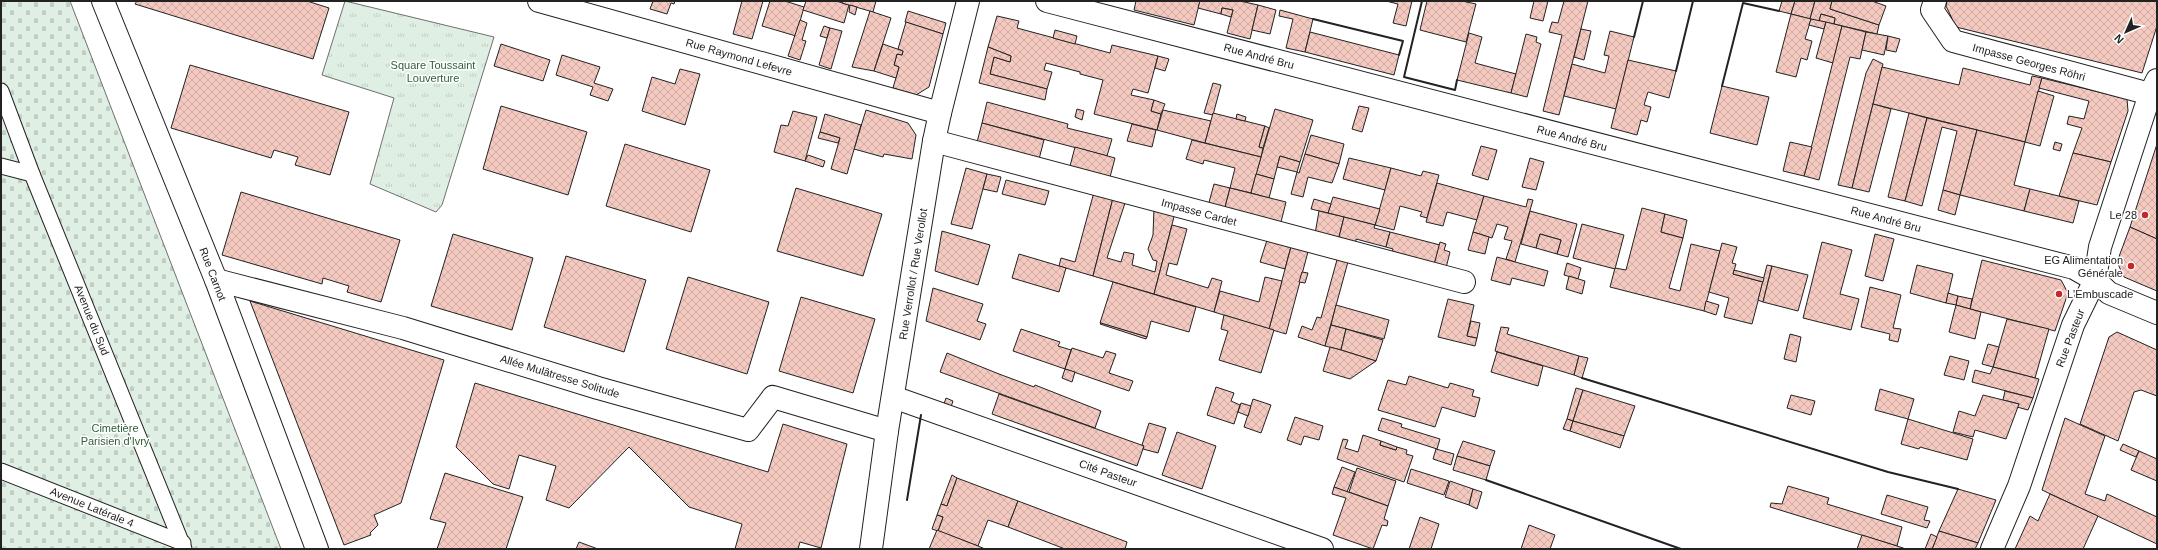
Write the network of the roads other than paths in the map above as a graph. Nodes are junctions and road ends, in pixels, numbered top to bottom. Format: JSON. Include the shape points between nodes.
{"nodes":[{"id":1,"x":103,"y":1,"type":"edge"},
{"id":2,"x":539,"y":1,"type":"edge"},
{"id":3,"x":968,"y":1,"type":"edge"},
{"id":4,"x":1047,"y":1,"type":"edge"},
{"id":5,"x":1935,"y":1,"type":"edge"},
{"id":6,"x":2154,"y":87,"type":"edge"},
{"id":7,"x":1,"y":91,"type":"edge"},
{"id":8,"x":940,"y":113,"type":"junction"},
{"id":9,"x":934,"y":141,"type":"junction"},
{"id":10,"x":1,"y":166,"type":"edge"},
{"id":11,"x":32,"y":174,"type":"junction"},
{"id":12,"x":216,"y":280,"type":"junction"},
{"id":13,"x":2095,"y":280,"type":"junction"},
{"id":14,"x":1464,"y":282,"type":"dead end"},
{"id":15,"x":2157,"y":313,"type":"edge"},
{"id":16,"x":893,"y":397,"type":"junction"},
{"id":17,"x":887,"y":431,"type":"junction"},
{"id":18,"x":1,"y":471,"type":"edge"},
{"id":19,"x":183,"y":546,"type":"edge"},
{"id":20,"x":317,"y":549,"type":"edge"},
{"id":21,"x":871,"y":549,"type":"edge"},
{"id":22,"x":1322,"y":549,"type":"edge"},
{"id":23,"x":1992,"y":549,"type":"edge"}],
"edges":[{"from":1,"to":12,"type":"street","name":"Rue Carnot"},
{"from":2,"to":8,"type":"street","name":"Rue Raymond Lefevre"},
{"from":3,"to":8,"type":"street","name":"Rue Verrollot / Rue Verollot"},
{"from":4,"to":13,"type":"street","name":"Rue André Bru","via":[[2074,268]]},
{"from":5,"to":6,"type":"street","name":"Impasse Georges Röhri","via":[[1932,10],[1953,41]]},
{"from":6,"to":13,"type":"street","name":"Rue Pasteur","via":[[2100,247]]},
{"from":7,"to":11,"type":"lane","name":"Avenue du Sud"},
{"from":8,"to":9,"type":"street","name":"Rue Verrollot / Rue Verollot"},
{"from":9,"to":14,"type":"street","name":"Impasse Cardet"},
{"from":9,"to":16,"type":"street","name":"Rue Verrollot / Rue Verollot"},
{"from":10,"to":11,"type":"lane"},
{"from":11,"to":19,"type":"lane","name":"Avenue du Sud"},
{"from":12,"to":17,"type":"street","name":"Allée Mulâtresse Solitude","via":[[403,328],[748,430],[773,397]]},
{"from":12,"to":20,"type":"street","name":"Rue Carnot"},
{"from":13,"to":15,"type":"street","name":"Rue André Bru","via":[[2109,292]]},
{"from":13,"to":23,"type":"street","name":"Rue Pasteur","via":[[2073,325],[2019,486]]},
{"from":16,"to":17,"type":"street","name":"Rue Verrollot / Rue Verollot"},
{"from":16,"to":22,"type":"street","name":"Cité Pasteur"},
{"from":17,"to":21,"type":"street","name":"Rue Verrollot / Rue Verollot"},
{"from":18,"to":19,"type":"lane","name":"Avenue Latérale 4"}]}
